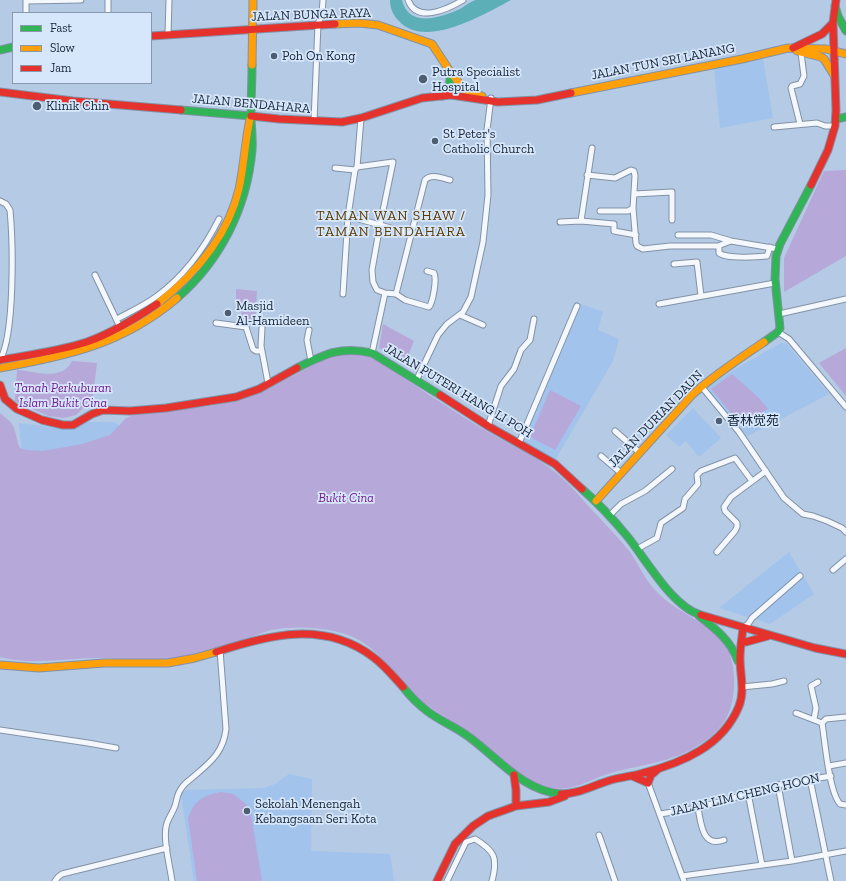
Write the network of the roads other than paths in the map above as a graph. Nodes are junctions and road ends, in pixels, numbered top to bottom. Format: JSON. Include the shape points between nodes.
{"nodes":[{"id":1,"x":81,"y":0,"type":"edge"},
{"id":2,"x":108,"y":0,"type":"edge"},
{"id":3,"x":169,"y":0,"type":"edge"},
{"id":4,"x":253,"y":0,"type":"edge"},
{"id":5,"x":323,"y":0,"type":"edge"},
{"id":6,"x":408,"y":0,"type":"edge"},
{"id":7,"x":463,"y":0,"type":"edge"},
{"id":8,"x":26,"y":1,"type":"edge"},
{"id":9,"x":836,"y":3,"type":"edge"},
{"id":10,"x":26,"y":12,"type":"edge"},
{"id":11,"x":108,"y":12,"type":"edge"},
{"id":12,"x":322,"y":14,"type":"junction"},
{"id":13,"x":832,"y":23,"type":"junction"},
{"id":14,"x":318,"y":24,"type":"junction"},
{"id":15,"x":330,"y":24,"type":"junction"},
{"id":16,"x":252,"y":29,"type":"junction"},
{"id":17,"x":846,"y":31,"type":"edge"},
{"id":18,"x":168,"y":35,"type":"junction"},
{"id":19,"x":152,"y":36,"type":"edge"},
{"id":20,"x":12,"y":47,"type":"edge"},
{"id":21,"x":790,"y":48,"type":"junction"},
{"id":22,"x":0,"y":50,"type":"edge"},
{"id":23,"x":833,"y":50,"type":"junction"},
{"id":24,"x":801,"y":53,"type":"junction"},
{"id":25,"x":846,"y":54,"type":"edge"},
{"id":26,"x":451,"y":73,"type":"junction"},
{"id":27,"x":834,"y":75,"type":"junction"},
{"id":28,"x":0,"y":92,"type":"edge"},
{"id":29,"x":442,"y":96,"type":"junction"},
{"id":30,"x":493,"y":101,"type":"junction"},
{"id":31,"x":251,"y":116,"type":"junction"},
{"id":32,"x":361,"y":118,"type":"junction"},
{"id":33,"x":846,"y":118,"type":"edge"},
{"id":34,"x":314,"y":121,"type":"junction"},
{"id":35,"x":835,"y":123,"type":"junction"},
{"id":36,"x":800,"y":124,"type":"junction"},
{"id":37,"x":774,"y":127,"type":"dead end"},
{"id":38,"x":592,"y":148,"type":"dead end"},
{"id":39,"x":334,"y":168,"type":"dead end"},
{"id":40,"x":356,"y":168,"type":"junction"},
{"id":41,"x":587,"y":175,"type":"junction"},
{"id":42,"x":450,"y":180,"type":"dead end"},
{"id":43,"x":634,"y":194,"type":"junction"},
{"id":44,"x":0,"y":200,"type":"edge"},
{"id":45,"x":633,"y":208,"type":"junction"},
{"id":46,"x":600,"y":211,"type":"dead end"},
{"id":47,"x":348,"y":216,"type":"junction"},
{"id":48,"x":219,"y":219,"type":"dead end"},
{"id":49,"x":672,"y":220,"type":"dead end"},
{"id":50,"x":581,"y":221,"type":"junction"},
{"id":51,"x":560,"y":222,"type":"dead end"},
{"id":52,"x":380,"y":225,"type":"junction"},
{"id":53,"x":412,"y":234,"type":"junction"},
{"id":54,"x":636,"y":235,"type":"junction"},
{"id":55,"x":678,"y":235,"type":"dead end"},
{"id":56,"x":731,"y":241,"type":"junction"},
{"id":57,"x":719,"y":246,"type":"junction"},
{"id":58,"x":770,"y":247,"type":"junction"},
{"id":59,"x":778,"y":248,"type":"junction"},
{"id":60,"x":674,"y":264,"type":"dead end"},
{"id":61,"x":427,"y":271,"type":"dead end"},
{"id":62,"x":95,"y":275,"type":"dead end"},
{"id":63,"x":775,"y":284,"type":"junction"},
{"id":64,"x":385,"y":293,"type":"junction"},
{"id":65,"x":342,"y":294,"type":"dead end"},
{"id":66,"x":396,"y":294,"type":"junction"},
{"id":67,"x":701,"y":296,"type":"junction"},
{"id":68,"x":846,"y":299,"type":"edge"},
{"id":69,"x":659,"y":304,"type":"dead end"},
{"id":70,"x":577,"y":306,"type":"dead end"},
{"id":71,"x":779,"y":314,"type":"junction"},
{"id":72,"x":460,"y":315,"type":"junction"},
{"id":73,"x":117,"y":319,"type":"junction"},
{"id":74,"x":534,"y":319,"type":"dead end"},
{"id":75,"x":216,"y":323,"type":"dead end"},
{"id":76,"x":483,"y":324,"type":"dead end"},
{"id":77,"x":262,"y":328,"type":"dead end"},
{"id":78,"x":121,"y":330,"type":"junction"},
{"id":79,"x":309,"y":330,"type":"dead end"},
{"id":80,"x":778,"y":332,"type":"junction"},
{"id":81,"x":262,"y":351,"type":"junction"},
{"id":82,"x":372,"y":353,"type":"junction"},
{"id":83,"x":0,"y":360,"type":"edge"},
{"id":84,"x":311,"y":361,"type":"junction"},
{"id":85,"x":0,"y":368,"type":"edge"},
{"id":86,"x":416,"y":381,"type":"junction"},
{"id":87,"x":268,"y":383,"type":"junction"},
{"id":88,"x":0,"y":385,"type":"edge"},
{"id":89,"x":701,"y":386,"type":"junction"},
{"id":90,"x":846,"y":407,"type":"edge"},
{"id":91,"x":488,"y":426,"type":"junction"},
{"id":92,"x":615,"y":431,"type":"dead end"},
{"id":93,"x":519,"y":443,"type":"junction"},
{"id":94,"x":640,"y":453,"type":"junction"},
{"id":95,"x":601,"y":456,"type":"dead end"},
{"id":96,"x":672,"y":469,"type":"dead end"},
{"id":97,"x":766,"y":471,"type":"junction"},
{"id":98,"x":621,"y":473,"type":"junction"},
{"id":99,"x":752,"y":481,"type":"junction"},
{"id":100,"x":596,"y":501,"type":"junction"},
{"id":101,"x":609,"y":516,"type":"junction"},
{"id":102,"x":846,"y":532,"type":"edge"},
{"id":103,"x":637,"y":549,"type":"junction"},
{"id":104,"x":717,"y":552,"type":"dead end"},
{"id":105,"x":846,"y":559,"type":"edge"},
{"id":106,"x":833,"y":570,"type":"dead end"},
{"id":107,"x":800,"y":576,"type":"dead end"},
{"id":108,"x":694,"y":613,"type":"junction"},
{"id":109,"x":746,"y":627,"type":"junction"},
{"id":110,"x":770,"y":635,"type":"junction"},
{"id":111,"x":746,"y":642,"type":"junction"},
{"id":112,"x":220,"y":650,"type":"junction"},
{"id":113,"x":846,"y":654,"type":"edge"},
{"id":114,"x":0,"y":665,"type":"edge"},
{"id":115,"x":741,"y":671,"type":"junction"},
{"id":116,"x":784,"y":681,"type":"dead end"},
{"id":117,"x":818,"y":682,"type":"dead end"},
{"id":118,"x":742,"y":687,"type":"junction"},
{"id":119,"x":796,"y":713,"type":"dead end"},
{"id":120,"x":846,"y":717,"type":"edge"},
{"id":121,"x":814,"y":719,"type":"junction"},
{"id":122,"x":822,"y":723,"type":"junction"},
{"id":123,"x":0,"y":730,"type":"edge"},
{"id":124,"x":116,"y":748,"type":"dead end"},
{"id":125,"x":846,"y":763,"type":"edge"},
{"id":126,"x":829,"y":766,"type":"junction"},
{"id":127,"x":658,"y":769,"type":"junction"},
{"id":128,"x":646,"y":773,"type":"junction"},
{"id":129,"x":514,"y":775,"type":"junction"},
{"id":130,"x":632,"y":776,"type":"junction"},
{"id":131,"x":831,"y":776,"type":"junction"},
{"id":132,"x":810,"y":779,"type":"junction"},
{"id":133,"x":648,"y":783,"type":"junction"},
{"id":134,"x":778,"y":785,"type":"junction"},
{"id":135,"x":748,"y":793,"type":"junction"},
{"id":136,"x":573,"y":794,"type":"junction"},
{"id":137,"x":846,"y":805,"type":"edge"},
{"id":138,"x":516,"y":806,"type":"junction"},
{"id":139,"x":698,"y":808,"type":"junction"},
{"id":140,"x":660,"y":814,"type":"junction"},
{"id":141,"x":599,"y":835,"type":"dead end"},
{"id":142,"x":724,"y":840,"type":"dead end"},
{"id":143,"x":168,"y":848,"type":"junction"},
{"id":144,"x":846,"y":851,"type":"edge"},
{"id":145,"x":826,"y":855,"type":"junction"},
{"id":146,"x":792,"y":861,"type":"junction"},
{"id":147,"x":762,"y":865,"type":"junction"},
{"id":148,"x":683,"y":879,"type":"edge"},
{"id":149,"x":55,"y":881,"type":"edge"},
{"id":150,"x":172,"y":881,"type":"edge"},
{"id":151,"x":437,"y":881,"type":"edge"},
{"id":152,"x":447,"y":881,"type":"edge"},
{"id":153,"x":492,"y":881,"type":"edge"},
{"id":154,"x":615,"y":881,"type":"edge"},
{"id":155,"x":831,"y":881,"type":"edge"}],
"edges":[{"from":1,"to":8,"type":"street"},
{"from":2,"to":11,"type":"street"},
{"from":3,"to":18,"type":"street"},
{"from":4,"to":16,"type":"main road"},
{"from":5,"to":12,"type":"street"},
{"from":6,"to":7,"type":"street","via":[[416,11],[426,14]]},
{"from":8,"to":10,"type":"street"},
{"from":9,"to":13,"type":"main road"},
{"from":9,"to":17,"type":"main road"},
{"from":12,"to":14,"type":"street"},
{"from":12,"to":15,"type":"street"},
{"from":13,"to":21,"type":"main road","via":[[822,34]]},
{"from":13,"to":23,"type":"main road"},
{"from":14,"to":15,"type":"main road","name":"JALAN BUNGA RAYA"},
{"from":14,"to":16,"type":"main road","name":"JALAN BUNGA RAYA"},
{"from":14,"to":34,"type":"street"},
{"from":15,"to":26,"type":"main road","name":"JALAN BUNGA RAYA","via":[[378,25],[432,44]]},
{"from":16,"to":18,"type":"main road","name":"JALAN BUNGA RAYA"},
{"from":16,"to":31,"type":"main road"},
{"from":18,"to":19,"type":"main road","name":"JALAN BUNGA RAYA"},
{"from":20,"to":22,"type":"main road"},
{"from":21,"to":23,"type":"main road","name":"JALAN TUN SRI LANANG"},
{"from":21,"to":24,"type":"main road"},
{"from":21,"to":30,"type":"main road","name":"JALAN TUN SRI LANANG","via":[[537,100]]},
{"from":23,"to":25,"type":"main road","name":"JALAN TUN SRI LANANG"},
{"from":23,"to":27,"type":"main road"},
{"from":24,"to":27,"type":"main road","via":[[820,56]]},
{"from":24,"to":36,"type":"street","via":[[804,76],[800,84],[791,88]]},
{"from":26,"to":29,"type":"main road","via":[[449,87]]},
{"from":26,"to":30,"type":"main road","name":"JALAN BUNGA RAYA","via":[[468,92]]},
{"from":27,"to":35,"type":"main road"},
{"from":28,"to":31,"type":"main road","name":"JALAN BENDAHARA","via":[[73,101]]},
{"from":29,"to":30,"type":"main road","name":"JALAN BENDAHARA"},
{"from":29,"to":32,"type":"main road","name":"JALAN BENDAHARA","via":[[422,98]]},
{"from":30,"to":72,"type":"street","via":[[488,117],[488,195],[483,242],[471,297]]},
{"from":31,"to":34,"type":"main road","name":"JALAN BENDAHARA"},
{"from":31,"to":78,"type":"main road","via":[[253,131],[250,172],[243,201],[223,245],[206,270],[185,292],[139,326]]},
{"from":32,"to":34,"type":"main road","name":"JALAN BENDAHARA","via":[[342,122]]},
{"from":32,"to":40,"type":"street"},
{"from":33,"to":35,"type":"main road"},
{"from":35,"to":36,"type":"street","via":[[825,126],[817,123]]},
{"from":35,"to":59,"type":"main road","via":[[821,165]]},
{"from":36,"to":37,"type":"street"},
{"from":38,"to":41,"type":"street"},
{"from":39,"to":40,"type":"street"},
{"from":40,"to":47,"type":"street"},
{"from":40,"to":52,"type":"street","via":[[393,162]]},
{"from":41,"to":43,"type":"street","via":[[615,178],[634,171]]},
{"from":41,"to":50,"type":"street"},
{"from":42,"to":53,"type":"street","via":[[432,176],[425,180]]},
{"from":43,"to":45,"type":"street"},
{"from":43,"to":49,"type":"street","via":[[672,192]]},
{"from":44,"to":83,"type":"street","via":[[8,207],[10,214],[12,256],[10,316]]},
{"from":45,"to":46,"type":"street","via":[[628,211]]},
{"from":45,"to":54,"type":"street"},
{"from":47,"to":52,"type":"street"},
{"from":47,"to":65,"type":"street"},
{"from":48,"to":73,"type":"street","via":[[207,242],[181,275],[157,296]]},
{"from":50,"to":51,"type":"street"},
{"from":50,"to":54,"type":"street","via":[[614,224],[614,231]]},
{"from":52,"to":53,"type":"street"},
{"from":52,"to":64,"type":"street","via":[[372,270],[377,290]]},
{"from":53,"to":66,"type":"street"},
{"from":54,"to":57,"type":"street","via":[[637,246],[643,249]]},
{"from":55,"to":56,"type":"street","via":[[711,236]]},
{"from":56,"to":57,"type":"street"},
{"from":56,"to":58,"type":"street"},
{"from":57,"to":58,"type":"street","via":[[719,253],[728,256],[767,256]]},
{"from":58,"to":59,"type":"street"},
{"from":59,"to":63,"type":"main road"},
{"from":60,"to":67,"type":"street","via":[[697,262]]},
{"from":61,"to":66,"type":"street","via":[[436,275],[429,307],[405,300]]},
{"from":62,"to":73,"type":"street"},
{"from":63,"to":67,"type":"street"},
{"from":63,"to":71,"type":"main road"},
{"from":64,"to":66,"type":"street"},
{"from":64,"to":82,"type":"street"},
{"from":67,"to":69,"type":"street"},
{"from":68,"to":71,"type":"street"},
{"from":70,"to":93,"type":"street"},
{"from":71,"to":80,"type":"main road"},
{"from":72,"to":76,"type":"street"},
{"from":72,"to":86,"type":"street","via":[[438,335]]},
{"from":73,"to":78,"type":"street"},
{"from":74,"to":91,"type":"street","via":[[530,340],[521,350],[514,369],[501,386]]},
{"from":75,"to":81,"type":"street","via":[[246,328],[253,349]]},
{"from":77,"to":81,"type":"street"},
{"from":78,"to":83,"type":"main road","via":[[82,343]]},
{"from":78,"to":85,"type":"main road","via":[[81,351]]},
{"from":79,"to":84,"type":"street","via":[[307,340]]},
{"from":80,"to":89,"type":"main road","name":"JALAN DURIAN DAUN"},
{"from":80,"to":90,"type":"street","via":[[789,339]]},
{"from":81,"to":87,"type":"street"},
{"from":82,"to":84,"type":"main road","name":"JALAN PUTERI HANG LI POH","via":[[363,350],[341,350]]},
{"from":82,"to":86,"type":"main road","name":"JALAN PUTERI HANG LI POH"},
{"from":84,"to":87,"type":"main road","name":"JALAN PUTERI HANG LI POH"},
{"from":86,"to":91,"type":"main road","name":"JALAN PUTERI HANG LI POH"},
{"from":87,"to":88,"type":"main road","name":"JALAN PUTERI HANG LI POH","via":[[260,390],[236,397],[166,408],[103,410],[76,424],[63,425],[35,418],[17,409],[5,399]]},
{"from":89,"to":94,"type":"main road","name":"JALAN DURIAN DAUN"},
{"from":89,"to":97,"type":"street","via":[[739,432]]},
{"from":91,"to":93,"type":"main road","name":"JALAN PUTERI HANG LI POH"},
{"from":92,"to":94,"type":"street"},
{"from":93,"to":100,"type":"main road","name":"JALAN PUTERI HANG LI POH","via":[[555,464]]},
{"from":94,"to":98,"type":"main road","name":"JALAN DURIAN DAUN"},
{"from":95,"to":98,"type":"street"},
{"from":96,"to":101,"type":"street","via":[[645,491],[621,504]]},
{"from":97,"to":99,"type":"street"},
{"from":97,"to":102,"type":"street","via":[[778,492],[803,514],[827,521]]},
{"from":98,"to":100,"type":"main road","name":"JALAN DURIAN DAUN"},
{"from":99,"to":103,"type":"street","via":[[735,458],[701,471],[697,475],[698,484],[685,499],[683,508],[661,523],[657,538]]},
{"from":99,"to":104,"type":"street","via":[[731,497],[724,507],[725,512],[737,523],[737,527]]},
{"from":100,"to":101,"type":"main road","name":"JALAN PUTERI HANG LI POH"},
{"from":101,"to":103,"type":"main road","name":"JALAN PUTERI HANG LI POH"},
{"from":103,"to":108,"type":"main road","name":"JALAN PUTERI HANG LI POH","via":[[668,591]]},
{"from":105,"to":106,"type":"street"},
{"from":107,"to":109,"type":"street","via":[[752,618]]},
{"from":108,"to":109,"type":"main road","name":"JALAN PUTERI HANG LI POH"},
{"from":108,"to":115,"type":"main road","via":[[715,627],[729,642],[737,656]]},
{"from":109,"to":110,"type":"main road","name":"JALAN PUTERI HANG LI POH"},
{"from":109,"to":111,"type":"main road"},
{"from":109,"to":115,"type":"main road"},
{"from":110,"to":111,"type":"main road"},
{"from":110,"to":113,"type":"main road","name":"JALAN PUTERI HANG LI POH"},
{"from":111,"to":115,"type":"main road"},
{"from":112,"to":114,"type":"main road","via":[[165,664],[104,663],[25,668]]},
{"from":112,"to":129,"type":"main road","via":[[284,633],[318,634],[345,641],[374,657],[417,702],[438,718],[464,732]]},
{"from":112,"to":143,"type":"street","via":[[225,740],[214,758],[181,788],[167,822],[165,836]]},
{"from":115,"to":118,"type":"main road"},
{"from":116,"to":118,"type":"street"},
{"from":117,"to":121,"type":"street","via":[[811,686],[816,708]]},
{"from":118,"to":127,"type":"main road","via":[[739,706],[722,734],[685,759]]},
{"from":119,"to":121,"type":"street"},
{"from":120,"to":122,"type":"street","via":[[826,719]]},
{"from":121,"to":122,"type":"street"},
{"from":122,"to":126,"type":"street"},
{"from":123,"to":124,"type":"street"},
{"from":125,"to":126,"type":"street"},
{"from":126,"to":131,"type":"street"},
{"from":127,"to":128,"type":"main road"},
{"from":127,"to":133,"type":"main road","via":[[651,775]]},
{"from":128,"to":130,"type":"main road"},
{"from":128,"to":133,"type":"street"},
{"from":129,"to":136,"type":"main road","via":[[547,792]]},
{"from":129,"to":138,"type":"main road"},
{"from":130,"to":133,"type":"main road"},
{"from":130,"to":136,"type":"main road","via":[[607,781]]},
{"from":131,"to":132,"type":"street","name":"JALAN LIM CHENG HOON"},
{"from":131,"to":137,"type":"street","via":[[837,800],[840,804]]},
{"from":132,"to":134,"type":"street","name":"JALAN LIM CHENG HOON"},
{"from":132,"to":145,"type":"street"},
{"from":133,"to":140,"type":"street"},
{"from":134,"to":135,"type":"street","name":"JALAN LIM CHENG HOON"},
{"from":134,"to":146,"type":"street"},
{"from":135,"to":139,"type":"street","name":"JALAN LIM CHENG HOON"},
{"from":135,"to":147,"type":"street"},
{"from":136,"to":138,"type":"main road","via":[[549,802]]},
{"from":138,"to":151,"type":"main road","via":[[488,816],[463,834],[455,844]]},
{"from":139,"to":140,"type":"street","name":"JALAN LIM CHENG HOON"},
{"from":139,"to":142,"type":"street","via":[[704,836],[713,841]]},
{"from":140,"to":148,"type":"street"},
{"from":141,"to":154,"type":"street"},
{"from":143,"to":149,"type":"street","via":[[62,874]]},
{"from":143,"to":150,"type":"street"},
{"from":144,"to":145,"type":"street"},
{"from":145,"to":146,"type":"street"},
{"from":145,"to":155,"type":"street"},
{"from":146,"to":147,"type":"street"},
{"from":147,"to":148,"type":"street"},
{"from":152,"to":153,"type":"street","via":[[466,842],[475,839],[490,849],[496,862]]}]}
